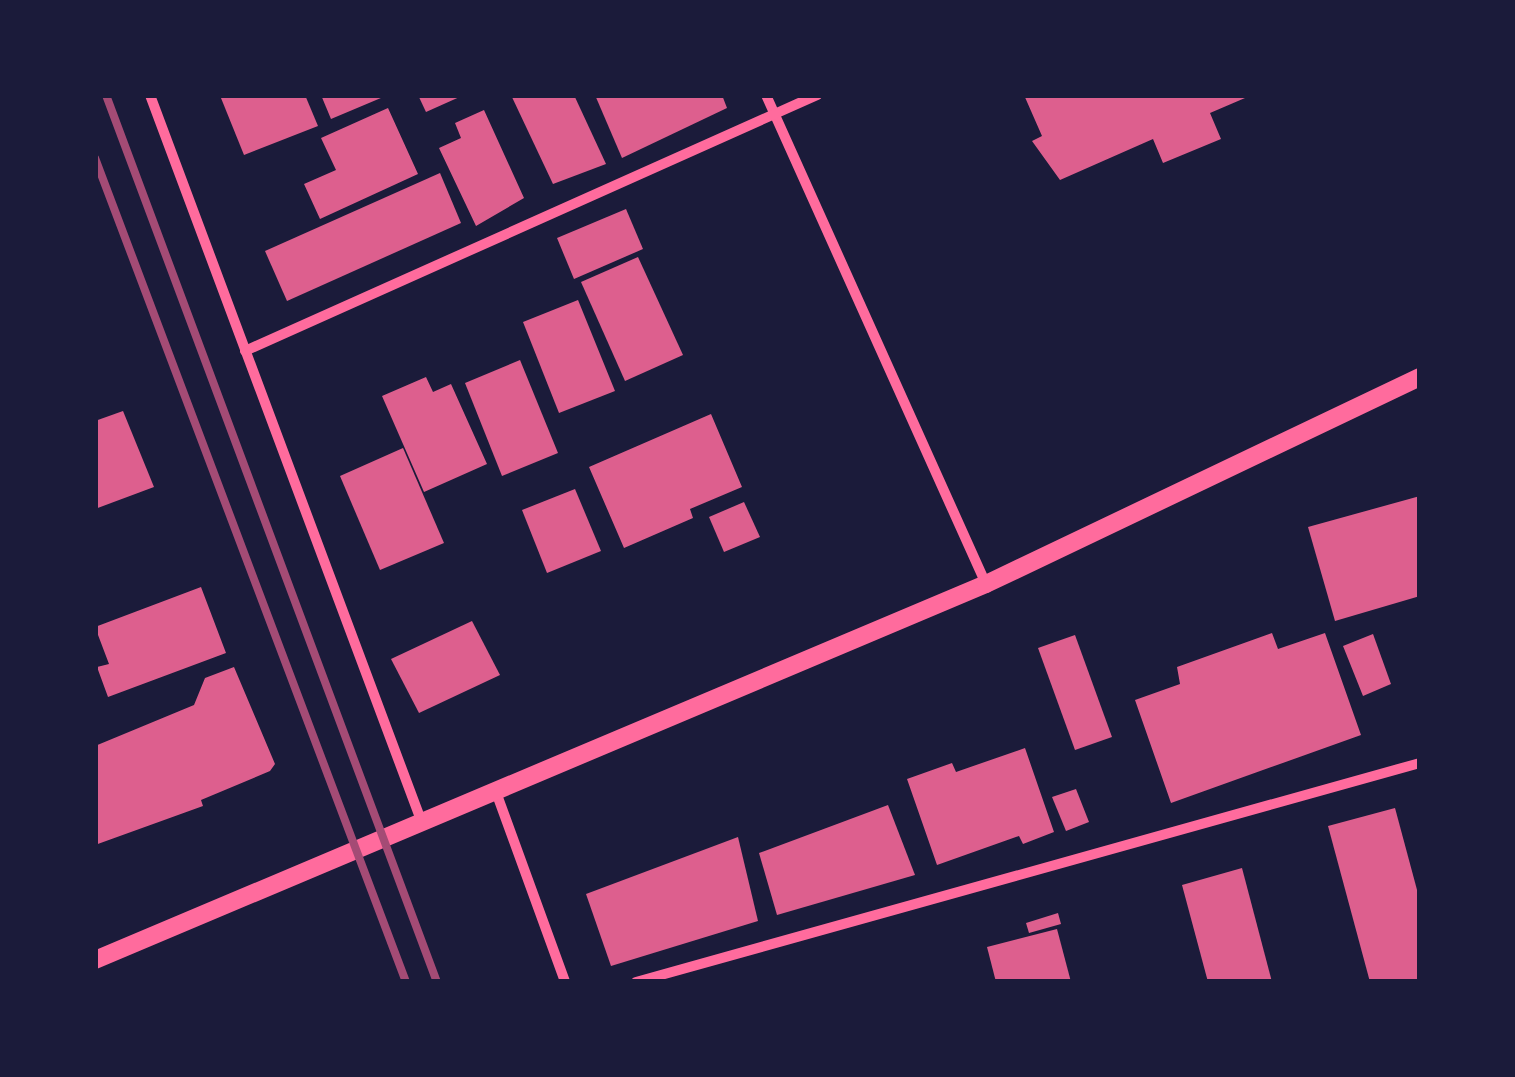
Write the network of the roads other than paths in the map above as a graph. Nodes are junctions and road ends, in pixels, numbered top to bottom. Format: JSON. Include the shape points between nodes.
{"nodes":[{"id":1,"x":150,"y":95,"type":"edge"},
{"id":2,"x":766,"y":95,"type":"edge"},
{"id":3,"x":817,"y":95,"type":"edge"},
{"id":4,"x":774,"y":114,"type":"junction"},
{"id":5,"x":245,"y":351,"type":"junction"},
{"id":6,"x":1420,"y":377,"type":"edge"},
{"id":7,"x":986,"y":584,"type":"junction"},
{"id":8,"x":1420,"y":763,"type":"edge"},
{"id":9,"x":496,"y":792,"type":"junction"},
{"id":10,"x":422,"y":823,"type":"junction"},
{"id":11,"x":95,"y":960,"type":"edge"},
{"id":12,"x":565,"y":982,"type":"edge"},
{"id":13,"x":636,"y":982,"type":"edge"}],
"edges":[{"from":1,"to":5,"type":"street"},
{"from":2,"to":4,"type":"street"},
{"from":3,"to":4,"type":"street"},
{"from":4,"to":5,"type":"street"},
{"from":4,"to":7,"type":"street"},
{"from":5,"to":10,"type":"street"},
{"from":6,"to":7,"type":"street"},
{"from":7,"to":9,"type":"street"},
{"from":8,"to":13,"type":"street"},
{"from":9,"to":10,"type":"street"},
{"from":9,"to":12,"type":"street"},
{"from":10,"to":11,"type":"street"}]}
